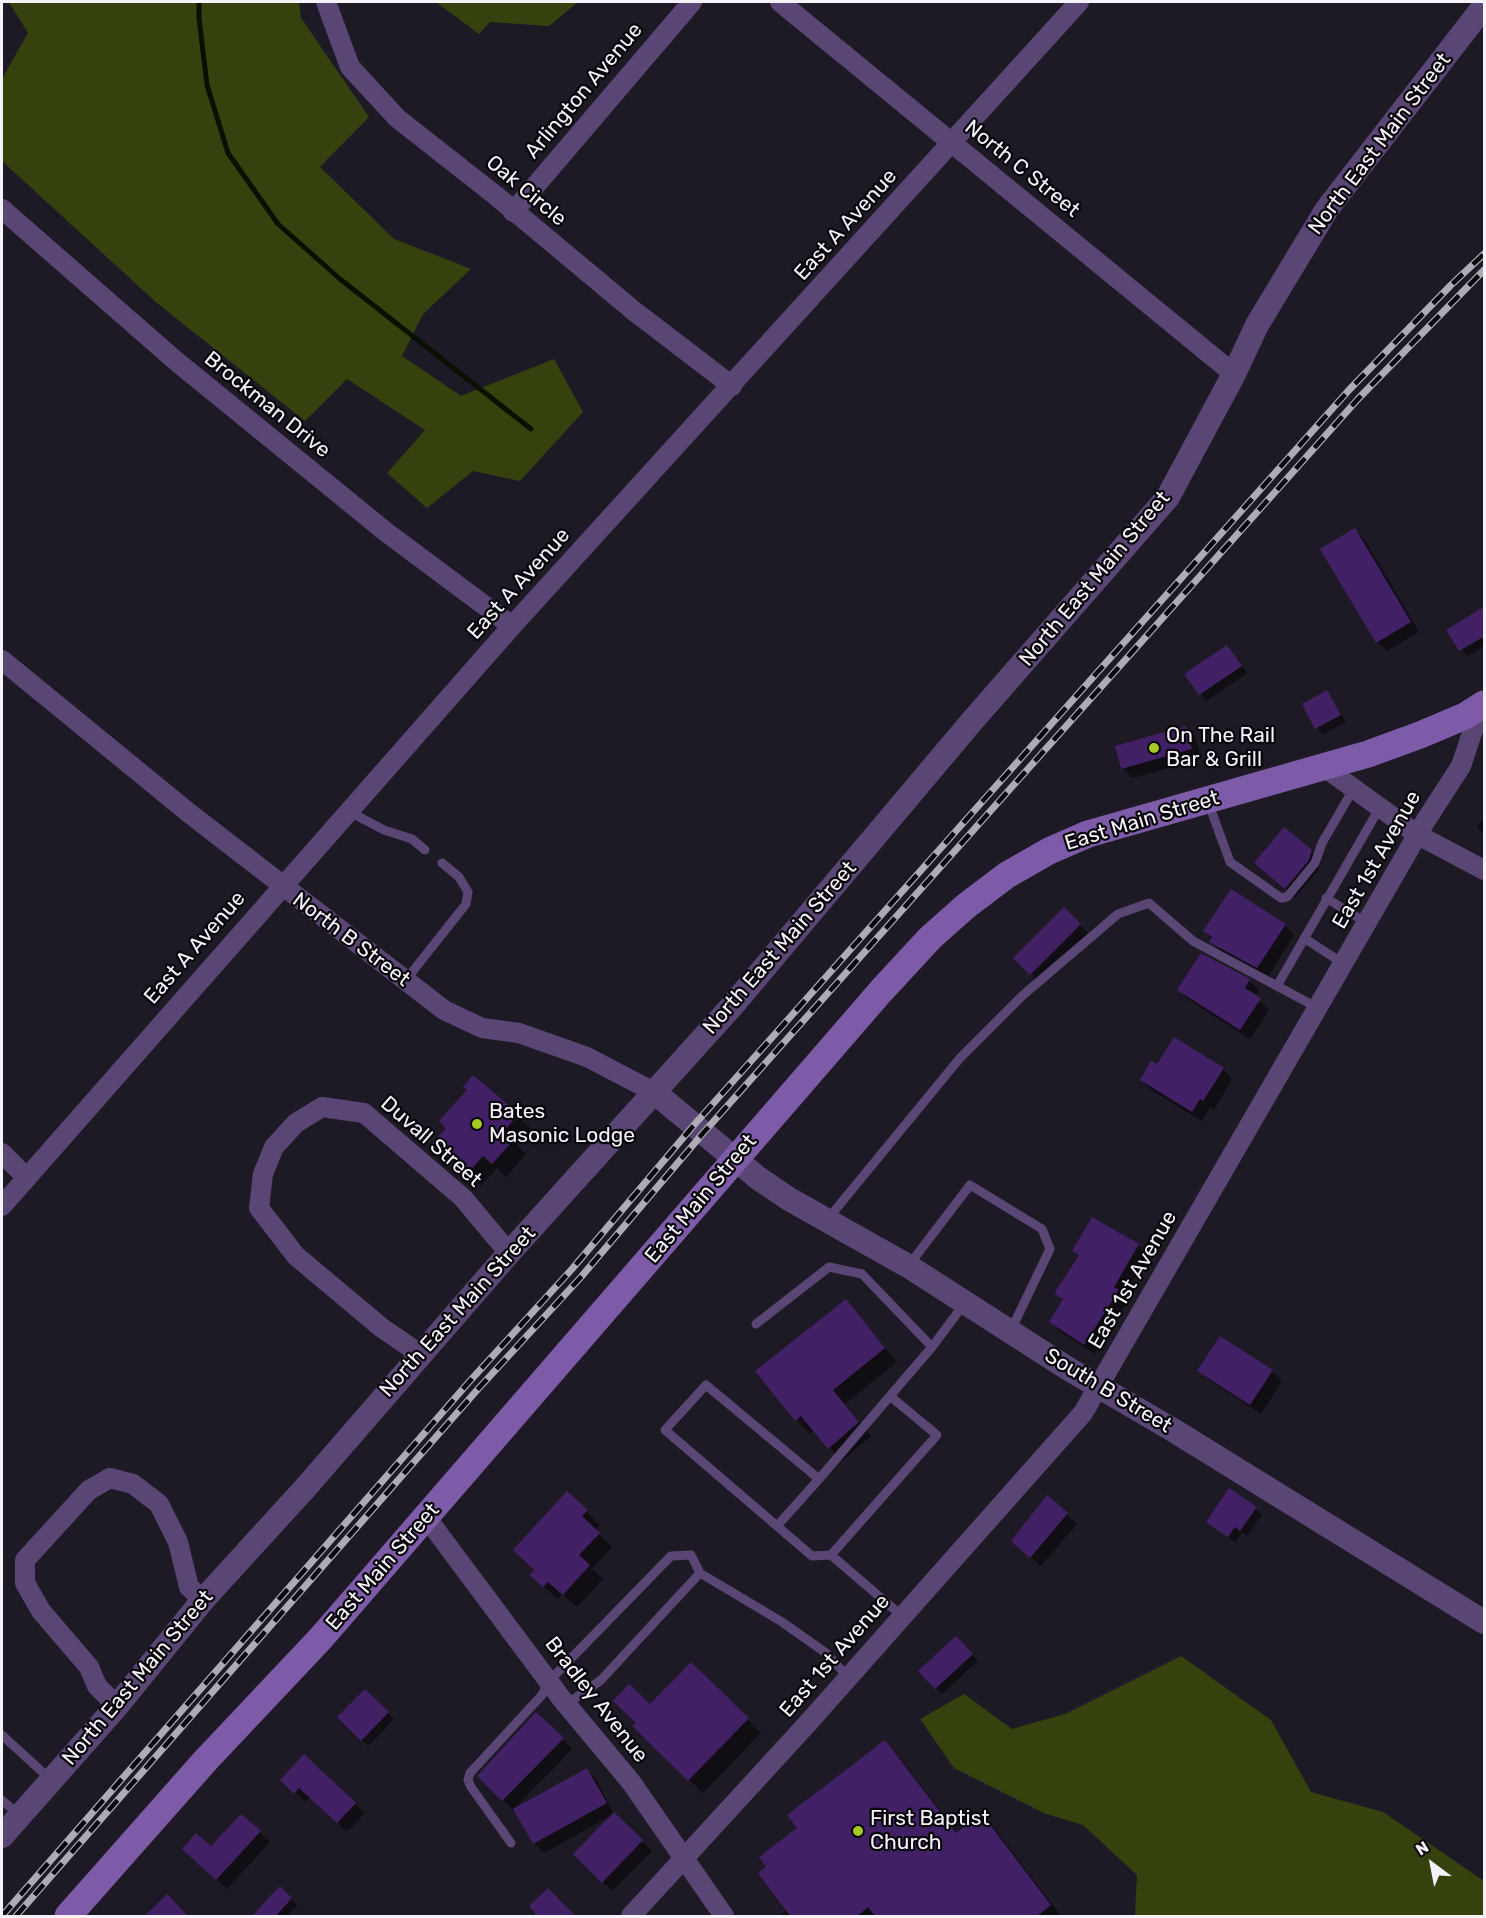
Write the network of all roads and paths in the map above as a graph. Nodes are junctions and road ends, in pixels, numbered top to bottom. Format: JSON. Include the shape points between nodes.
{"nodes":[{"id":1,"x":326,"y":2,"type":"edge"},
{"id":2,"x":692,"y":2,"type":"edge"},
{"id":3,"x":780,"y":2,"type":"edge"},
{"id":4,"x":1079,"y":2,"type":"edge"},
{"id":5,"x":1485,"y":6,"type":"edge"},
{"id":6,"x":953,"y":143,"type":"junction"},
{"id":7,"x":2,"y":209,"type":"edge"},
{"id":8,"x":513,"y":212,"type":"junction"},
{"id":9,"x":1234,"y":374,"type":"junction"},
{"id":10,"x":732,"y":386,"type":"junction"},
{"id":11,"x":512,"y":626,"type":"junction"},
{"id":12,"x":2,"y":660,"type":"edge"},
{"id":13,"x":1483,"y":705,"type":"edge"},
{"id":14,"x":1324,"y":767,"type":"junction"},
{"id":15,"x":1354,"y":788,"type":"junction"},
{"id":16,"x":1208,"y":799,"type":"junction"},
{"id":17,"x":1380,"y":807,"type":"junction"},
{"id":18,"x":348,"y":811,"type":"junction"},
{"id":19,"x":1418,"y":835,"type":"junction"},
{"id":20,"x":425,"y":850,"type":"dead end"},
{"id":21,"x":442,"y":863,"type":"dead end"},
{"id":22,"x":1485,"y":870,"type":"edge"},
{"id":23,"x":281,"y":886,"type":"junction"},
{"id":24,"x":1326,"y":898,"type":"junction"},
{"id":25,"x":1367,"y":923,"type":"junction"},
{"id":26,"x":1304,"y":938,"type":"junction"},
{"id":27,"x":1344,"y":964,"type":"junction"},
{"id":28,"x":405,"y":981,"type":"junction"},
{"id":29,"x":1277,"y":986,"type":"junction"},
{"id":30,"x":1318,"y":1008,"type":"junction"},
{"id":31,"x":654,"y":1092,"type":"junction"},
{"id":32,"x":2,"y":1154,"type":"edge"},
{"id":33,"x":735,"y":1158,"type":"junction"},
{"id":34,"x":27,"y":1178,"type":"junction"},
{"id":35,"x":2,"y":1206,"type":"edge"},
{"id":36,"x":827,"y":1220,"type":"junction"},
{"id":37,"x":509,"y":1253,"type":"junction"},
{"id":38,"x":908,"y":1266,"type":"junction"},
{"id":39,"x":965,"y":1303,"type":"junction"},
{"id":40,"x":756,"y":1324,"type":"dead end"},
{"id":41,"x":1010,"y":1332,"type":"junction"},
{"id":42,"x":932,"y":1347,"type":"junction"},
{"id":43,"x":420,"y":1354,"type":"junction"},
{"id":44,"x":1099,"y":1387,"type":"junction"},
{"id":45,"x":890,"y":1396,"type":"junction"},
{"id":46,"x":819,"y":1479,"type":"junction"},
{"id":47,"x":426,"y":1517,"type":"junction"},
{"id":48,"x":777,"y":1526,"type":"junction"},
{"id":49,"x":831,"y":1555,"type":"junction"},
{"id":50,"x":700,"y":1573,"type":"junction"},
{"id":51,"x":202,"y":1600,"type":"junction"},
{"id":52,"x":902,"y":1616,"type":"junction"},
{"id":53,"x":1483,"y":1618,"type":"edge"},
{"id":54,"x":848,"y":1677,"type":"junction"},
{"id":55,"x":549,"y":1681,"type":"junction"},
{"id":56,"x":567,"y":1704,"type":"junction"},
{"id":57,"x":117,"y":1706,"type":"junction"},
{"id":58,"x":2,"y":1735,"type":"edge"},
{"id":59,"x":51,"y":1780,"type":"junction"},
{"id":60,"x":2,"y":1800,"type":"edge"},
{"id":61,"x":20,"y":1816,"type":"junction"},
{"id":62,"x":2,"y":1836,"type":"edge"},
{"id":63,"x":511,"y":1843,"type":"dead end"},
{"id":64,"x":683,"y":1858,"type":"junction"},
{"id":65,"x":68,"y":1917,"type":"edge"},
{"id":66,"x":631,"y":1917,"type":"edge"},
{"id":67,"x":724,"y":1917,"type":"edge"}],
"edges":[{"from":1,"to":8,"type":"street","name":"Oak Circle","via":[[350,67],[397,118]]},
{"from":2,"to":8,"type":"street","name":"Arlington Avenue"},
{"from":3,"to":6,"type":"street","name":"North C Street"},
{"from":4,"to":6,"type":"street","name":"East A Avenue"},
{"from":5,"to":9,"type":"street","name":"North East Main Street","via":[[1327,209],[1257,325]]},
{"from":6,"to":9,"type":"street","name":"North C Street"},
{"from":6,"to":10,"type":"street","name":"East A Avenue"},
{"from":7,"to":11,"type":"street","name":"Brockman Drive","via":[[176,362],[386,532]]},
{"from":8,"to":10,"type":"street","name":"Oak Circle"},
{"from":9,"to":31,"type":"street","name":"North East Main Street","via":[[1168,497]]},
{"from":10,"to":11,"type":"street","name":"East A Avenue"},
{"from":11,"to":18,"type":"street","name":"East A Avenue"},
{"from":12,"to":23,"type":"street","name":"North B Street"},
{"from":13,"to":14,"type":"main road","name":"East Main Street","via":[[1420,735]]},
{"from":13,"to":19,"type":"street","name":"East 1st Avenue","via":[[1461,766]]},
{"from":14,"to":15,"type":"street"},
{"from":14,"to":16,"type":"main road","name":"East Main Street"},
{"from":15,"to":16,"type":"lane","via":[[1322,843],[1315,863],[1287,897],[1281,898],[1230,862]]},
{"from":15,"to":17,"type":"street"},
{"from":16,"to":33,"type":"main road","name":"East Main Street","via":[[1078,838],[1007,875],[966,906],[905,965]]},
{"from":17,"to":19,"type":"street"},
{"from":17,"to":24,"type":"lane"},
{"from":18,"to":20,"type":"lane","via":[[412,839]]},
{"from":18,"to":23,"type":"street","name":"East A Avenue"},
{"from":19,"to":22,"type":"street"},
{"from":19,"to":25,"type":"street","name":"East 1st Avenue"},
{"from":21,"to":28,"type":"lane","via":[[459,877],[468,892],[466,904]]},
{"from":23,"to":28,"type":"street","name":"North B Street"},
{"from":23,"to":34,"type":"street","name":"East A Avenue"},
{"from":24,"to":25,"type":"lane"},
{"from":24,"to":26,"type":"lane"},
{"from":25,"to":27,"type":"street","name":"East 1st Avenue"},
{"from":26,"to":27,"type":"lane"},
{"from":26,"to":29,"type":"lane"},
{"from":27,"to":30,"type":"street","name":"East 1st Avenue"},
{"from":28,"to":31,"type":"street","name":"North B Street","via":[[444,1010],[482,1028],[519,1033],[561,1047]]},
{"from":29,"to":30,"type":"lane"},
{"from":29,"to":36,"type":"lane","via":[[1193,941],[1149,903],[1118,914],[1022,996],[960,1058]]},
{"from":30,"to":44,"type":"street","name":"East 1st Avenue"},
{"from":31,"to":33,"type":"street","name":"North B Street"},
{"from":31,"to":37,"type":"street","name":"North East Main Street"},
{"from":32,"to":34,"type":"street"},
{"from":33,"to":36,"type":"street","name":"South B Street","via":[[782,1194]]},
{"from":33,"to":47,"type":"main road","name":"East Main Street"},
{"from":34,"to":35,"type":"street","name":"East A Avenue"},
{"from":36,"to":38,"type":"street","name":"South B Street"},
{"from":37,"to":43,"type":"street","name":"North East Main Street"},
{"from":37,"to":43,"type":"street","name":"Duvall Street","via":[[463,1198],[364,1113],[322,1107],[296,1123],[274,1147],[263,1174],[259,1208],[296,1256],[382,1328]]},
{"from":38,"to":39,"type":"street","name":"South B Street"},
{"from":38,"to":41,"type":"lane","via":[[970,1185],[1042,1229],[1050,1249]]},
{"from":39,"to":41,"type":"street","name":"South B Street"},
{"from":39,"to":42,"type":"lane"},
{"from":40,"to":42,"type":"lane","via":[[829,1267],[862,1274]]},
{"from":41,"to":44,"type":"street","name":"South B Street"},
{"from":42,"to":45,"type":"lane"},
{"from":43,"to":51,"type":"street","name":"North East Main Street"},
{"from":44,"to":52,"type":"street","name":"East 1st Avenue","via":[[1083,1413]]},
{"from":44,"to":53,"type":"street","name":"South B Street"},
{"from":45,"to":46,"type":"lane"},
{"from":45,"to":49,"type":"lane","via":[[937,1436]]},
{"from":46,"to":48,"type":"lane"},
{"from":46,"to":48,"type":"lane","via":[[706,1385],[665,1430]]},
{"from":47,"to":55,"type":"street","name":"Bradley Avenue"},
{"from":47,"to":65,"type":"main road","name":"East Main Street"},
{"from":48,"to":49,"type":"lane","via":[[812,1556]]},
{"from":49,"to":52,"type":"lane"},
{"from":50,"to":54,"type":"lane","via":[[782,1622],[826,1653]]},
{"from":50,"to":55,"type":"lane","via":[[691,1555],[671,1556]]},
{"from":50,"to":56,"type":"lane","via":[[602,1680]]},
{"from":51,"to":57,"type":"street","name":"North East Main Street"},
{"from":51,"to":57,"type":"street","via":[[189,1587],[178,1542],[159,1504],[133,1484],[110,1478],[89,1490],[25,1560],[25,1583],[41,1611],[89,1667],[97,1686]]},
{"from":52,"to":54,"type":"street","name":"East 1st Avenue"},
{"from":54,"to":64,"type":"street","name":"East 1st Avenue"},
{"from":55,"to":56,"type":"street","name":"Bradley Avenue"},
{"from":55,"to":63,"type":"lane","via":[[542,1695],[470,1773],[468,1780]]},
{"from":56,"to":64,"type":"street","name":"Bradley Avenue","via":[[631,1782]]},
{"from":57,"to":59,"type":"street","name":"North East Main Street"},
{"from":58,"to":59,"type":"lane"},
{"from":59,"to":61,"type":"street","name":"North East Main Street"},
{"from":60,"to":61,"type":"lane"},
{"from":61,"to":62,"type":"street","name":"North East Main Street"},
{"from":64,"to":66,"type":"street","name":"East 1st Avenue"},
{"from":64,"to":67,"type":"street","name":"Bradley Avenue"}]}
